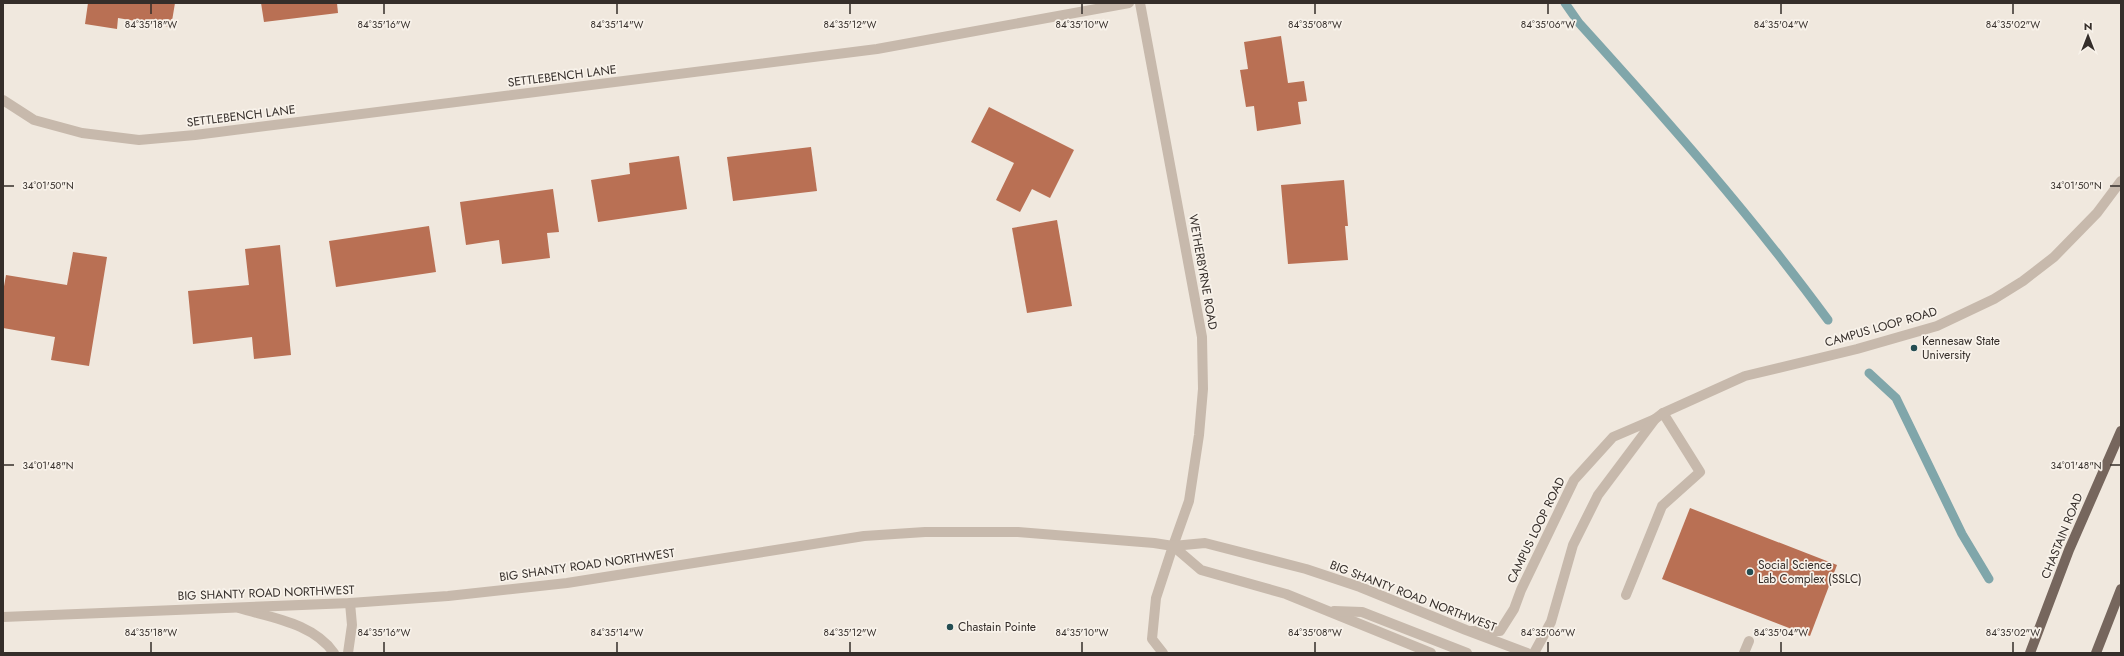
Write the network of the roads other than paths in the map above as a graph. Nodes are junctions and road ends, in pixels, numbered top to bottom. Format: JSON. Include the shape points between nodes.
{"nodes":[{"id":1,"x":1129,"y":3,"type":"edge"},
{"id":2,"x":1140,"y":3,"type":"edge"},
{"id":3,"x":3,"y":100,"type":"edge"},
{"id":4,"x":2121,"y":181,"type":"edge"},
{"id":5,"x":1659,"y":416,"type":"junction"},
{"id":6,"x":2121,"y":430,"type":"edge"},
{"id":7,"x":1173,"y":546,"type":"junction"},
{"id":8,"x":2121,"y":589,"type":"edge"},
{"id":9,"x":1626,"y":595,"type":"dead end"},
{"id":10,"x":350,"y":603,"type":"junction"},
{"id":11,"x":236,"y":607,"type":"junction"},
{"id":12,"x":1324,"y":610,"type":"junction"},
{"id":13,"x":3,"y":617,"type":"edge"},
{"id":14,"x":1466,"y":630,"type":"junction"},
{"id":15,"x":1749,"y":640,"type":"dead end"},
{"id":16,"x":334,"y":653,"type":"edge"},
{"id":17,"x":348,"y":653,"type":"edge"},
{"id":18,"x":1163,"y":653,"type":"edge"},
{"id":19,"x":1431,"y":653,"type":"edge"},
{"id":20,"x":1467,"y":653,"type":"edge"},
{"id":21,"x":1526,"y":653,"type":"edge"},
{"id":22,"x":1534,"y":653,"type":"edge"},
{"id":23,"x":1744,"y":653,"type":"edge"},
{"id":24,"x":2030,"y":653,"type":"edge"},
{"id":25,"x":2096,"y":653,"type":"edge"}],
"edges":[{"from":1,"to":3,"type":"street","name":"SETTLEBENCH LANE","via":[[877,49],[139,140],[82,133],[34,120]]},
{"from":2,"to":7,"type":"street","name":"WETHERBYRNE ROAD","via":[[1202,337],[1203,389],[1199,435],[1189,501]]},
{"from":4,"to":5,"type":"street","name":"CAMPUS LOOP ROAD","via":[[2097,213],[2054,257],[1994,299],[1937,326],[1857,349],[1745,376]]},
{"from":5,"to":9,"type":"street","via":[[1700,472],[1662,506]]},
{"from":5,"to":14,"type":"street","name":"CAMPUS LOOP ROAD","via":[[1613,437],[1574,480],[1514,609],[1500,632]]},
{"from":5,"to":22,"type":"street","name":"CAMPUS LOOP ROAD","via":[[1598,495],[1573,545],[1551,622]]},
{"from":6,"to":24,"type":"main road","name":"CHASTAIN ROAD","via":[[2069,550]]},
{"from":7,"to":10,"type":"street","name":"BIG SHANTY ROAD NORTHWEST","via":[[1018,532],[925,532],[864,536],[567,583],[448,596]]},
{"from":7,"to":12,"type":"street","via":[[1201,570],[1286,594]]},
{"from":7,"to":14,"type":"street","name":"BIG SHANTY ROAD NORTHWEST","via":[[1205,543],[1306,569],[1360,587]]},
{"from":7,"to":18,"type":"street","name":"WETHERBYRNE ROAD","via":[[1156,598],[1152,639]]},
{"from":8,"to":25,"type":"main road"},
{"from":10,"to":11,"type":"street","name":"BIG SHANTY ROAD NORTHWEST"},
{"from":10,"to":17,"type":"street","via":[[352,625]]},
{"from":11,"to":13,"type":"street","name":"BIG SHANTY ROAD NORTHWEST"},
{"from":11,"to":16,"type":"street","via":[[315,634],[328,644]]},
{"from":12,"to":19,"type":"street"},
{"from":12,"to":20,"type":"street","via":[[1362,612]]},
{"from":14,"to":21,"type":"street","name":"BIG SHANTY ROAD NORTHWEST"},
{"from":15,"to":23,"type":"street"}]}
